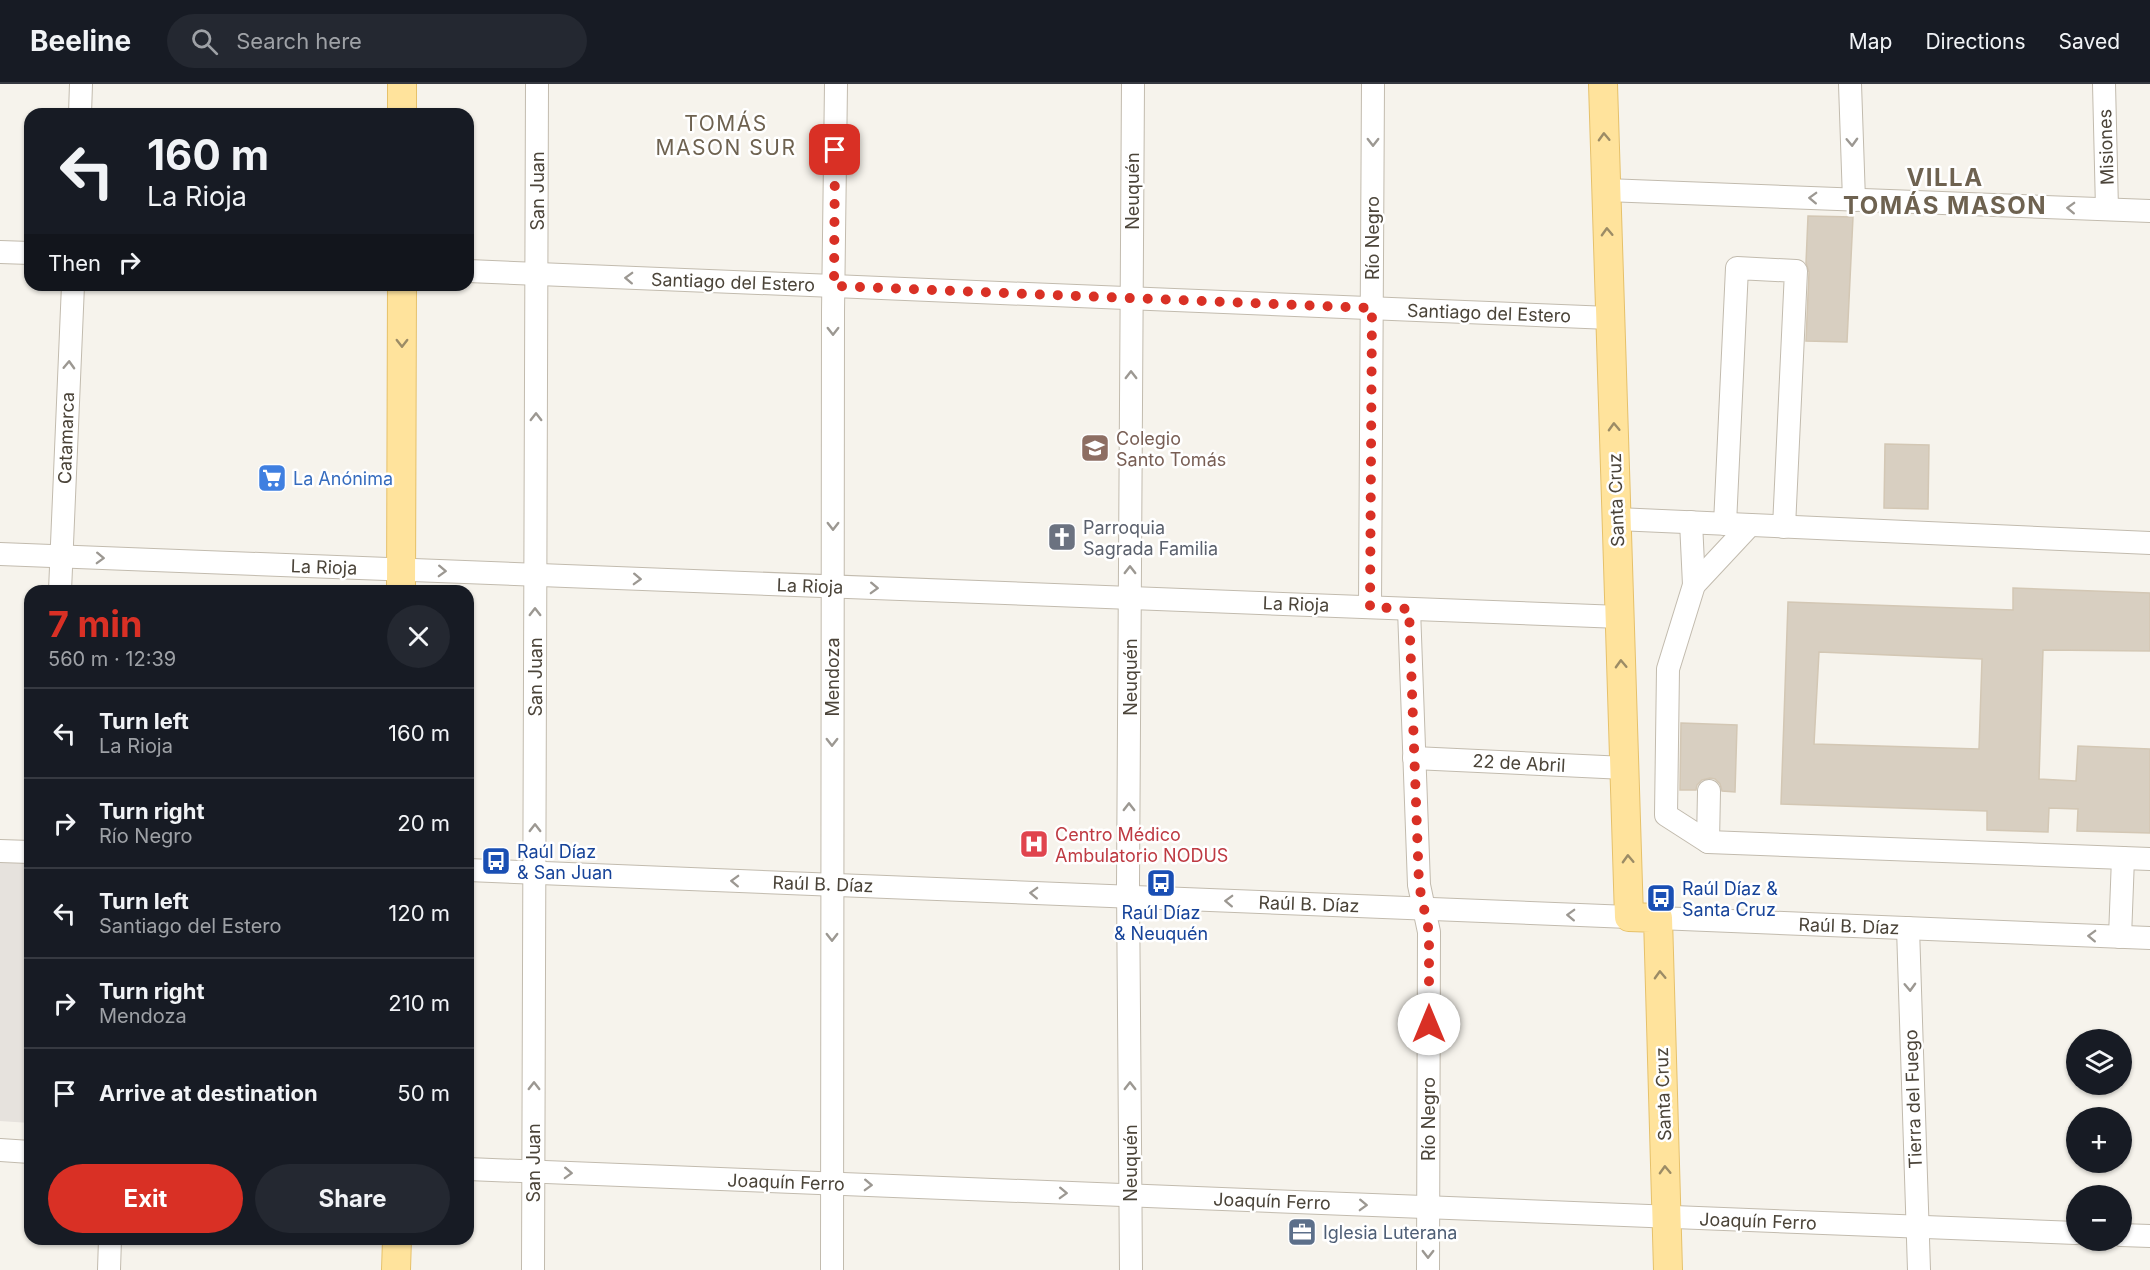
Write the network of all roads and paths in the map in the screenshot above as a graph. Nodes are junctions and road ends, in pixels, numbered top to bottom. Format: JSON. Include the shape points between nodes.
{"nodes":[{"id":1,"x":81,"y":84,"type":"edge"},
{"id":2,"x":402,"y":84,"type":"edge"},
{"id":3,"x":537,"y":84,"type":"edge"},
{"id":4,"x":836,"y":84,"type":"edge"},
{"id":5,"x":1133,"y":84,"type":"edge"},
{"id":6,"x":1374,"y":84,"type":"edge"},
{"id":7,"x":1603,"y":84,"type":"edge"},
{"id":8,"x":1850,"y":84,"type":"edge"},
{"id":9,"x":2104,"y":84,"type":"edge"},
{"id":10,"x":80,"y":108,"type":"edge"},
{"id":11,"x":402,"y":108,"type":"edge"},
{"id":12,"x":1606,"y":190,"type":"junction"},
{"id":13,"x":1854,"y":200,"type":"junction"},
{"id":14,"x":2107,"y":209,"type":"junction"},
{"id":15,"x":2150,"y":211,"type":"edge"},
{"id":16,"x":0,"y":252,"type":"edge"},
{"id":17,"x":24,"y":253,"type":"edge"},
{"id":18,"x":474,"y":271,"type":"edge"},
{"id":19,"x":537,"y":274,"type":"junction"},
{"id":20,"x":834,"y":286,"type":"junction"},
{"id":21,"x":73,"y":291,"type":"edge"},
{"id":22,"x":402,"y":291,"type":"edge"},
{"id":23,"x":1132,"y":298,"type":"junction"},
{"id":24,"x":1372,"y":308,"type":"junction"},
{"id":25,"x":1610,"y":318,"type":"junction"},
{"id":26,"x":1617,"y":519,"type":"junction"},
{"id":27,"x":1691,"y":522,"type":"junction"},
{"id":28,"x":1725,"y":524,"type":"junction"},
{"id":29,"x":1750,"y":525,"type":"junction"},
{"id":30,"x":1784,"y":527,"type":"junction"},
{"id":31,"x":2150,"y":543,"type":"edge"},
{"id":32,"x":0,"y":554,"type":"edge"},
{"id":33,"x":61,"y":556,"type":"junction"},
{"id":34,"x":536,"y":575,"type":"junction"},
{"id":35,"x":401,"y":580,"type":"edge"},
{"id":36,"x":60,"y":585,"type":"edge"},
{"id":37,"x":1694,"y":585,"type":"junction"},
{"id":38,"x":833,"y":586,"type":"junction"},
{"id":39,"x":1130,"y":598,"type":"junction"},
{"id":40,"x":1370,"y":607,"type":"junction"},
{"id":41,"x":1409,"y":609,"type":"junction"},
{"id":42,"x":1620,"y":617,"type":"junction"},
{"id":43,"x":1414,"y":758,"type":"junction"},
{"id":44,"x":1625,"y":768,"type":"junction"},
{"id":45,"x":1709,"y":791,"type":"dead end"},
{"id":46,"x":1708,"y":842,"type":"junction"},
{"id":47,"x":0,"y":851,"type":"edge"},
{"id":48,"x":24,"y":852,"type":"edge"},
{"id":49,"x":2123,"y":858,"type":"junction"},
{"id":50,"x":2150,"y":859,"type":"edge"},
{"id":51,"x":474,"y":870,"type":"edge"},
{"id":52,"x":534,"y":872,"type":"junction"},
{"id":53,"x":832,"y":885,"type":"junction"},
{"id":54,"x":1129,"y":897,"type":"junction"},
{"id":55,"x":1424,"y":909,"type":"junction"},
{"id":56,"x":1629,"y":917,"type":"junction"},
{"id":57,"x":1658,"y":918,"type":"junction"},
{"id":58,"x":1908,"y":928,"type":"junction"},
{"id":59,"x":2120,"y":937,"type":"junction"},
{"id":60,"x":2150,"y":938,"type":"edge"},
{"id":61,"x":0,"y":1150,"type":"edge"},
{"id":62,"x":24,"y":1152,"type":"edge"},
{"id":63,"x":474,"y":1169,"type":"edge"},
{"id":64,"x":533,"y":1172,"type":"junction"},
{"id":65,"x":832,"y":1184,"type":"junction"},
{"id":66,"x":1131,"y":1196,"type":"junction"},
{"id":67,"x":1428,"y":1207,"type":"junction"},
{"id":68,"x":1666,"y":1217,"type":"junction"},
{"id":69,"x":1918,"y":1227,"type":"junction"},
{"id":70,"x":2066,"y":1233,"type":"edge"},
{"id":71,"x":2132,"y":1235,"type":"edge"},
{"id":72,"x":2150,"y":1236,"type":"edge"},
{"id":73,"x":110,"y":1245,"type":"edge"},
{"id":74,"x":396,"y":1245,"type":"edge"},
{"id":75,"x":109,"y":1270,"type":"edge"},
{"id":76,"x":396,"y":1270,"type":"edge"},
{"id":77,"x":533,"y":1270,"type":"edge"},
{"id":78,"x":832,"y":1270,"type":"edge"},
{"id":79,"x":1131,"y":1270,"type":"edge"},
{"id":80,"x":1428,"y":1270,"type":"edge"},
{"id":81,"x":1668,"y":1270,"type":"edge"},
{"id":82,"x":1919,"y":1270,"type":"edge"}],
"edges":[{"from":1,"to":10,"type":"street"},
{"from":2,"to":11,"type":"main road"},
{"from":3,"to":19,"type":"street","name":"San Juan"},
{"from":4,"to":20,"type":"street","name":"Mendoza"},
{"from":5,"to":23,"type":"street","name":"Neuquén"},
{"from":6,"to":24,"type":"street","name":"Río Negro","one_way":true},
{"from":12,"to":7,"type":"main road","name":"Santa Cruz","one_way":true},
{"from":8,"to":13,"type":"street","one_way":true},
{"from":9,"to":14,"type":"street","name":"Misiones"},
{"from":13,"to":12,"type":"street","one_way":true},
{"from":25,"to":12,"type":"main road","name":"Santa Cruz","one_way":true},
{"from":14,"to":13,"type":"street","one_way":true},
{"from":14,"to":15,"type":"street"},
{"from":16,"to":17,"type":"street"},
{"from":18,"to":19,"type":"street","name":"Santiago del Estero"},
{"from":20,"to":19,"type":"street","name":"Santiago del Estero","one_way":true},
{"from":34,"to":19,"type":"street","name":"San Juan","one_way":true},
{"from":20,"to":23,"type":"street","name":"Santiago del Estero"},
{"from":20,"to":38,"type":"street","name":"Mendoza","one_way":true},
{"from":33,"to":21,"type":"street","name":"Catamarca","one_way":true},
{"from":22,"to":35,"type":"main road","one_way":true},
{"from":23,"to":24,"type":"street","name":"Santiago del Estero"},
{"from":39,"to":23,"type":"street","name":"Neuquén","one_way":true},
{"from":24,"to":25,"type":"street","name":"Santiago del Estero"},
{"from":24,"to":40,"type":"street","name":"Río Negro"},
{"from":26,"to":25,"type":"main road","name":"Santa Cruz","one_way":true},
{"from":26,"to":27,"type":"street"},
{"from":26,"to":42,"type":"main road","name":"Santa Cruz"},
{"from":27,"to":28,"type":"street"},
{"from":27,"to":37,"type":"street"},
{"from":28,"to":29,"type":"street"},
{"from":28,"to":30,"type":"street","via":[[1737,268],[1796,271]]},
{"from":29,"to":30,"type":"street"},
{"from":29,"to":37,"type":"street"},
{"from":30,"to":31,"type":"street"},
{"from":32,"to":33,"type":"street","name":"La Rioja"},
{"from":33,"to":35,"type":"street","name":"La Rioja","one_way":true},
{"from":33,"to":36,"type":"street","name":"Catamarca"},
{"from":35,"to":34,"type":"street","name":"La Rioja","one_way":true},
{"from":34,"to":38,"type":"street","name":"La Rioja","one_way":true},
{"from":52,"to":34,"type":"street","name":"San Juan","one_way":true},
{"from":37,"to":46,"type":"street","via":[[1668,669],[1666,815]]},
{"from":38,"to":39,"type":"street","name":"La Rioja","one_way":true},
{"from":38,"to":53,"type":"street","name":"Mendoza","one_way":true},
{"from":39,"to":40,"type":"street","name":"La Rioja"},
{"from":54,"to":39,"type":"street","name":"Neuquén","one_way":true},
{"from":40,"to":41,"type":"street","name":"La Rioja"},
{"from":41,"to":42,"type":"street","name":"La Rioja"},
{"from":41,"to":43,"type":"street","name":"Río Negro"},
{"from":44,"to":42,"type":"main road","name":"Santa Cruz","one_way":true},
{"from":43,"to":44,"type":"street","name":"22 de Abril"},
{"from":43,"to":55,"type":"street","name":"Río Negro","via":[[1419,885]]},
{"from":56,"to":44,"type":"main road","name":"Santa Cruz","one_way":true},
{"from":45,"to":46,"type":"street"},
{"from":46,"to":49,"type":"street"},
{"from":47,"to":48,"type":"street"},
{"from":49,"to":50,"type":"street"},
{"from":49,"to":59,"type":"street"},
{"from":51,"to":52,"type":"street","name":"Raúl B. Díaz"},
{"from":53,"to":52,"type":"street","name":"Raúl B. Díaz","one_way":true},
{"from":64,"to":52,"type":"street","name":"San Juan","one_way":true},
{"from":54,"to":53,"type":"street","name":"Raúl B. Díaz","one_way":true},
{"from":53,"to":65,"type":"street","name":"Mendoza","one_way":true},
{"from":55,"to":54,"type":"street","name":"Raúl B. Díaz","one_way":true},
{"from":66,"to":54,"type":"street","name":"Neuquén","one_way":true},
{"from":56,"to":55,"type":"street","name":"Raúl B. Díaz","one_way":true},
{"from":55,"to":67,"type":"street","name":"Río Negro","via":[[1429,932]]},
{"from":56,"to":57,"type":"main road","name":"Raúl B. Díaz"},
{"from":57,"to":58,"type":"street","name":"Raúl B. Díaz"},
{"from":68,"to":57,"type":"main road","name":"Santa Cruz","one_way":true},
{"from":59,"to":58,"type":"street","name":"Raúl B. Díaz","one_way":true},
{"from":58,"to":69,"type":"street","name":"Tierra del Fuego","one_way":true},
{"from":59,"to":60,"type":"street","name":"Raúl B. Díaz"},
{"from":61,"to":62,"type":"street"},
{"from":63,"to":64,"type":"street","name":"Joaquín Ferro"},
{"from":64,"to":65,"type":"street","name":"Joaquín Ferro","one_way":true},
{"from":64,"to":77,"type":"street","name":"San Juan"},
{"from":65,"to":66,"type":"street","name":"Joaquín Ferro","one_way":true},
{"from":65,"to":78,"type":"street","name":"Mendoza"},
{"from":66,"to":67,"type":"street","name":"Joaquín Ferro","one_way":true},
{"from":66,"to":79,"type":"street","name":"Neuquén"},
{"from":67,"to":68,"type":"street","name":"Joaquín Ferro"},
{"from":67,"to":80,"type":"street","name":"Río Negro","one_way":true},
{"from":68,"to":69,"type":"street","name":"Joaquín Ferro"},
{"from":68,"to":81,"type":"main road","name":"Santa Cruz"},
{"from":69,"to":70,"type":"street","name":"Joaquín Ferro"},
{"from":69,"to":82,"type":"street","name":"Tierra del Fuego"},
{"from":71,"to":72,"type":"street"},
{"from":73,"to":75,"type":"street"},
{"from":74,"to":76,"type":"main road"}]}
